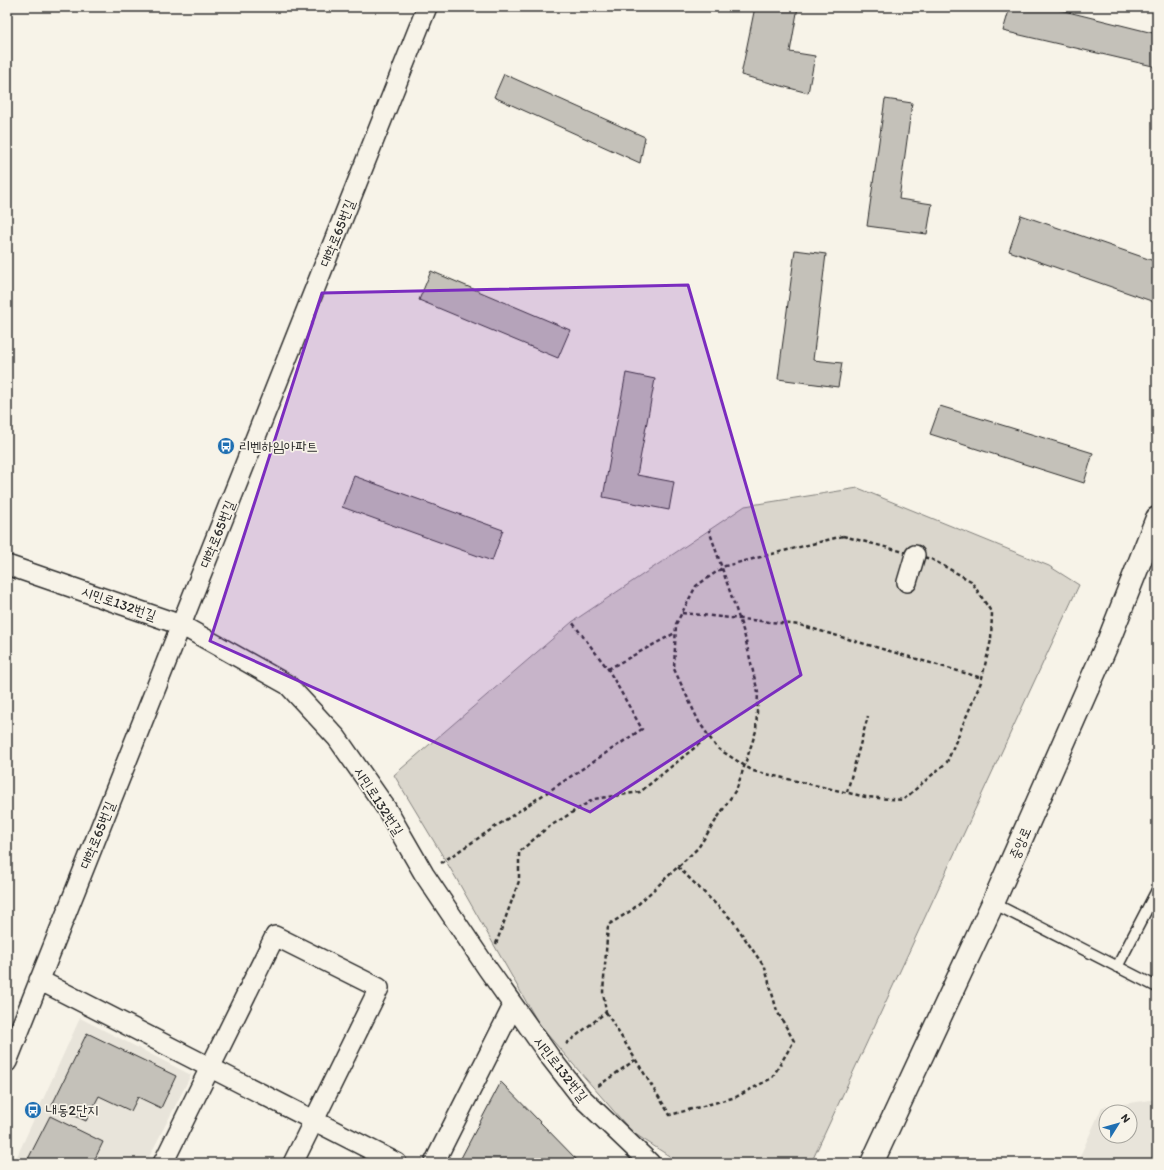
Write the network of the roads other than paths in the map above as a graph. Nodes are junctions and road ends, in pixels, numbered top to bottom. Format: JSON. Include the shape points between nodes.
{"nodes":[{"id":1,"x":428,"y":7,"type":"edge"},
{"id":2,"x":1157,"y":518,"type":"edge"},
{"id":3,"x":915,"y":555,"type":"road end"},
{"id":4,"x":7,"y":565,"type":"edge"},
{"id":5,"x":908,"y":582,"type":"dead end"},
{"id":6,"x":181,"y":625,"type":"junction"},
{"id":7,"x":1157,"y":890,"type":"edge"},
{"id":8,"x":993,"y":903,"type":"junction"},
{"id":9,"x":1116,"y":967,"type":"junction"},
{"id":10,"x":39,"y":980,"type":"junction"},
{"id":11,"x":1157,"y":987,"type":"edge"},
{"id":12,"x":514,"y":1006,"type":"junction"},
{"id":13,"x":7,"y":1062,"type":"edge"},
{"id":14,"x":210,"y":1068,"type":"junction"},
{"id":15,"x":314,"y":1121,"type":"junction"},
{"id":16,"x":163,"y":1163,"type":"edge"},
{"id":17,"x":293,"y":1163,"type":"edge"},
{"id":18,"x":396,"y":1163,"type":"edge"},
{"id":19,"x":434,"y":1163,"type":"edge"},
{"id":20,"x":650,"y":1163,"type":"edge"},
{"id":21,"x":872,"y":1163,"type":"edge"}],
"edges":[{"from":1,"to":6,"type":"street","name":"대학로65번길"},
{"from":2,"to":8,"type":"street","name":"중앙로","via":[[1108,642]]},
{"from":3,"to":5,"type":"street"},
{"from":4,"to":6,"type":"street","name":"시민로132번길"},
{"from":6,"to":10,"type":"street","name":"대학로65번길"},
{"from":6,"to":12,"type":"street","name":"시민로132번길","via":[[288,685],[338,738],[386,808],[424,874]]},
{"from":7,"to":9,"type":"lane"},
{"from":8,"to":9,"type":"lane"},
{"from":8,"to":21,"type":"street","name":"중앙로"},
{"from":9,"to":11,"type":"lane"},
{"from":10,"to":13,"type":"street","name":"대학로65번길"},
{"from":10,"to":14,"type":"street"},
{"from":12,"to":19,"type":"street"},
{"from":12,"to":20,"type":"street","name":"시민로132번길","via":[[581,1097]]},
{"from":14,"to":15,"type":"street"},
{"from":14,"to":15,"type":"street","via":[[275,936],[379,988]]},
{"from":14,"to":16,"type":"street"},
{"from":15,"to":17,"type":"street"},
{"from":15,"to":18,"type":"street"}]}
